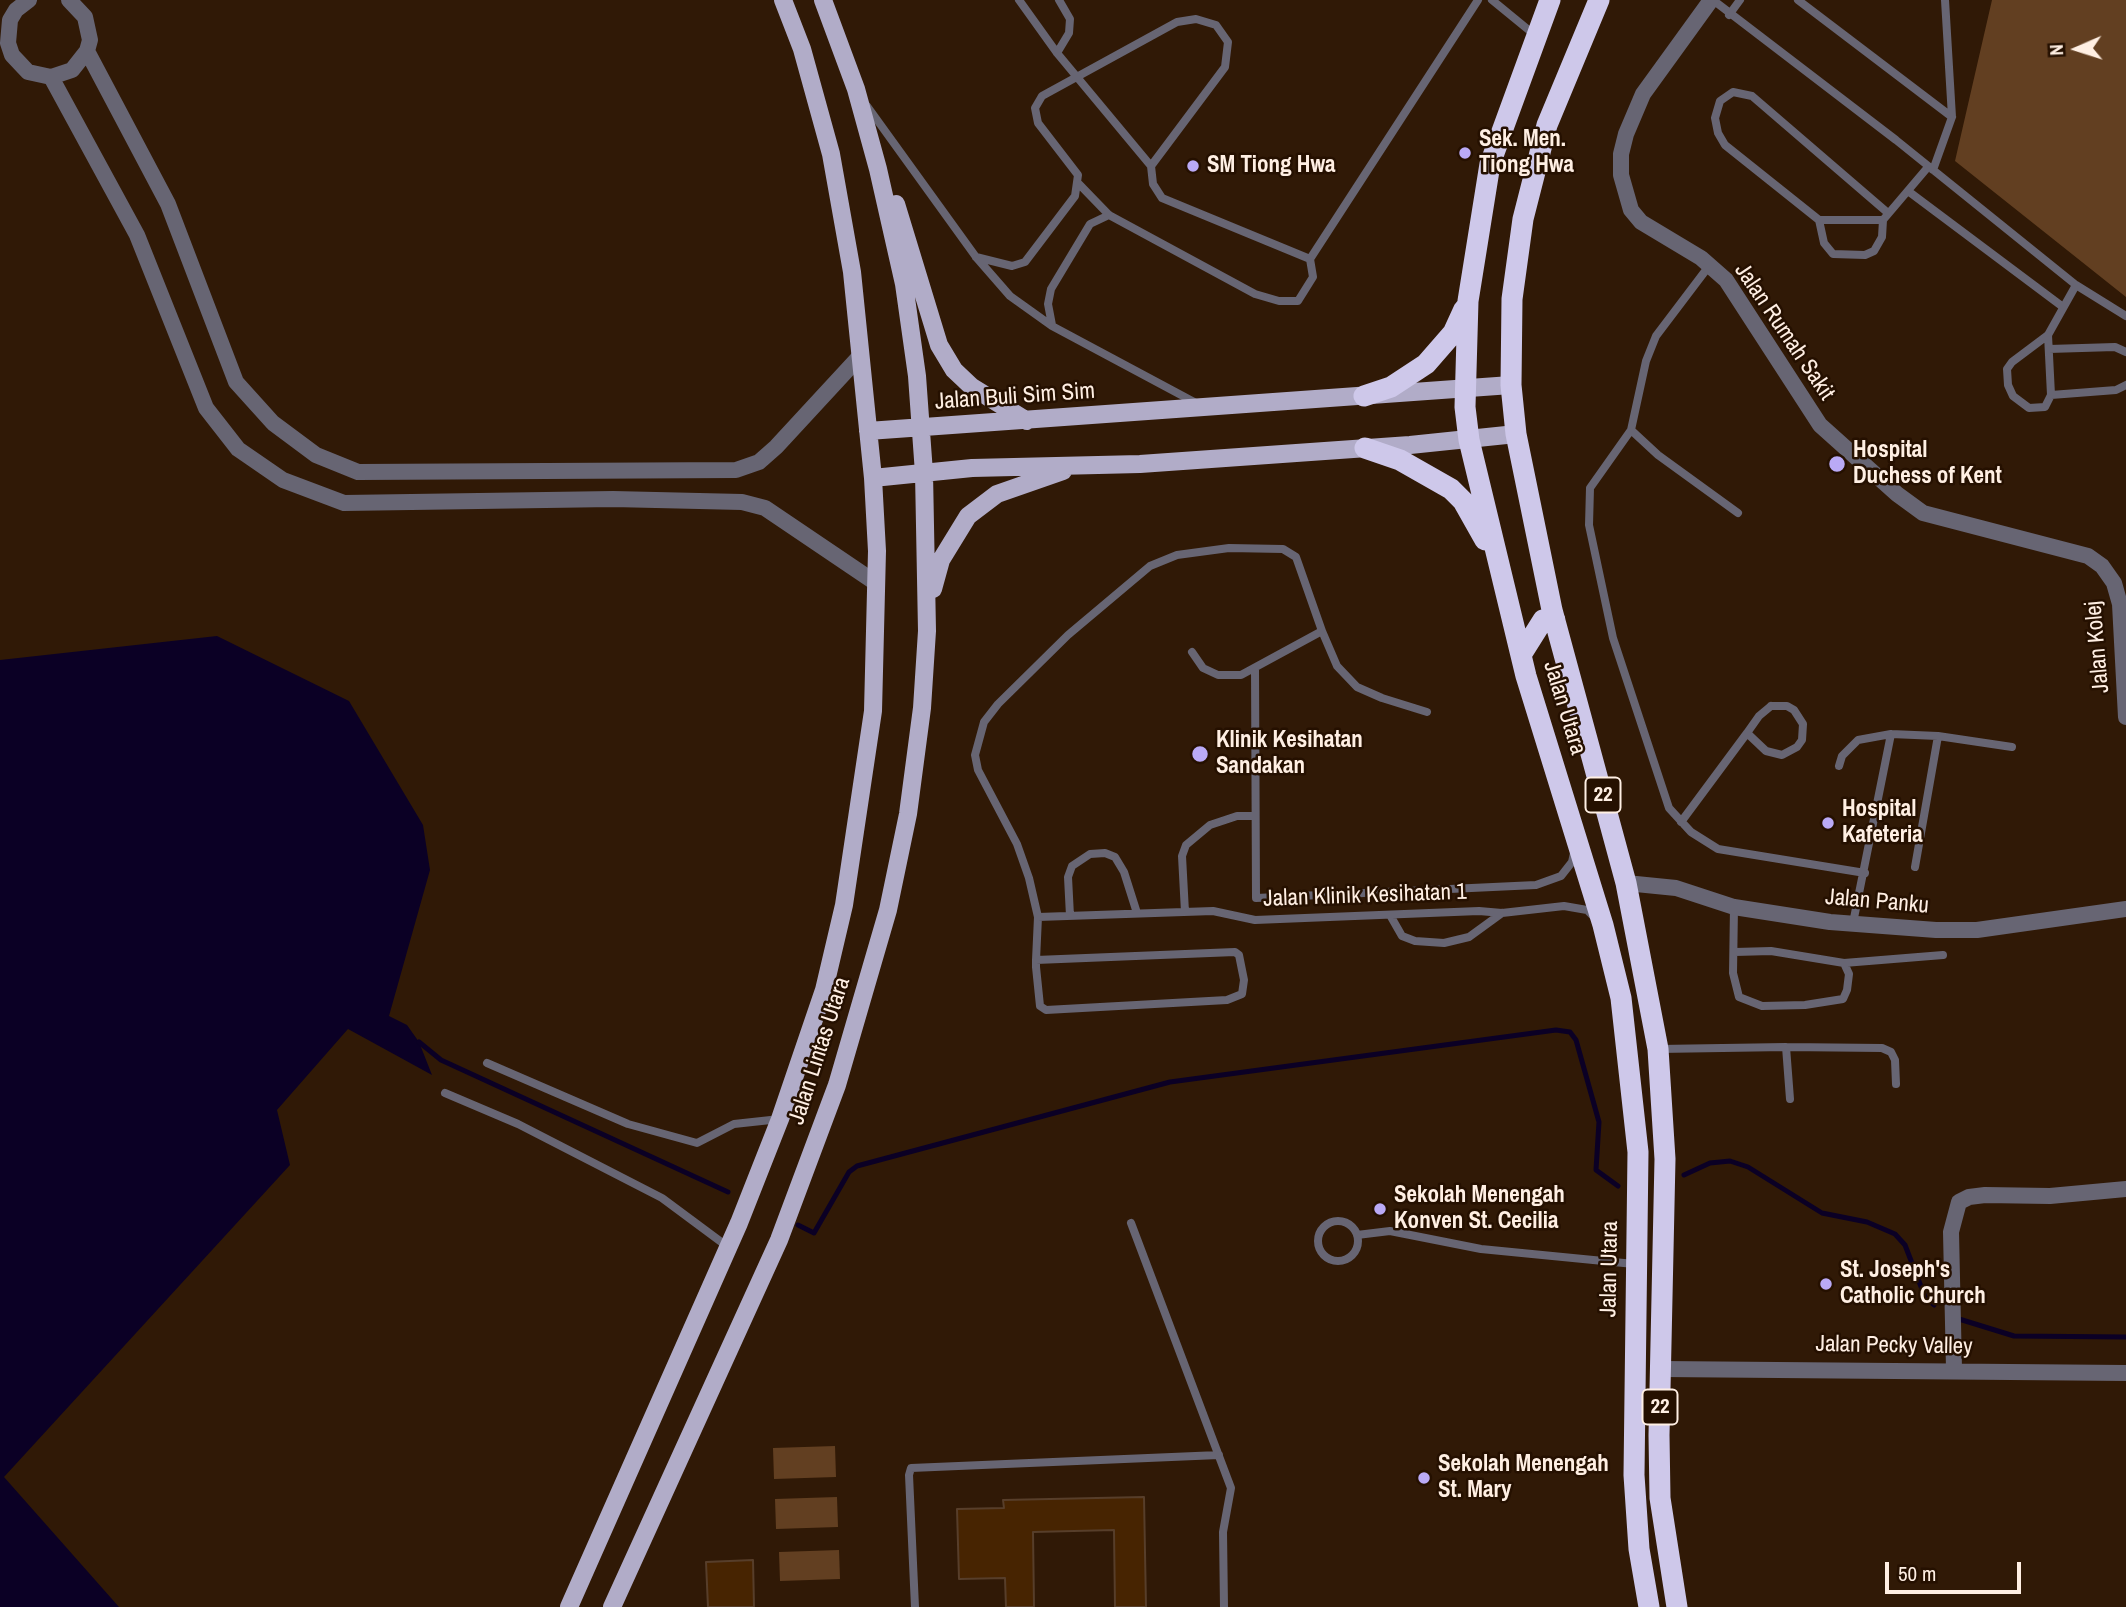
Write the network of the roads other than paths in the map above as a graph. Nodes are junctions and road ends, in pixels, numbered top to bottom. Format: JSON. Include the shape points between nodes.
{"nodes":[{"id":1,"x":783,"y":0,"type":"edge"},
{"id":2,"x":822,"y":0,"type":"edge"},
{"id":3,"x":1019,"y":0,"type":"edge"},
{"id":4,"x":1059,"y":0,"type":"edge"},
{"id":5,"x":1478,"y":0,"type":"edge"},
{"id":6,"x":1492,"y":0,"type":"edge"},
{"id":7,"x":1550,"y":0,"type":"edge"},
{"id":8,"x":1599,"y":0,"type":"edge"},
{"id":9,"x":1712,"y":0,"type":"edge"},
{"id":10,"x":1740,"y":0,"type":"edge"},
{"id":11,"x":1798,"y":0,"type":"edge"},
{"id":12,"x":1945,"y":0,"type":"edge"},
{"id":13,"x":26,"y":1,"type":"edge"},
{"id":14,"x":74,"y":2,"type":"edge"},
{"id":15,"x":1729,"y":15,"type":"junction"},
{"id":16,"x":1536,"y":36,"type":"junction"},
{"id":17,"x":4,"y":44,"type":"edge"},
{"id":18,"x":87,"y":51,"type":"junction"},
{"id":19,"x":1057,"y":53,"type":"junction"},
{"id":20,"x":1077,"y":74,"type":"junction"},
{"id":21,"x":51,"y":77,"type":"junction"},
{"id":22,"x":856,"y":89,"type":"junction"},
{"id":23,"x":1952,"y":117,"type":"junction"},
{"id":24,"x":1151,"y":166,"type":"junction"},
{"id":25,"x":878,"y":169,"type":"junction"},
{"id":26,"x":1930,"y":169,"type":"junction"},
{"id":27,"x":1079,"y":184,"type":"junction"},
{"id":28,"x":1908,"y":191,"type":"junction"},
{"id":29,"x":1109,"y":215,"type":"junction"},
{"id":30,"x":1886,"y":216,"type":"junction"},
{"id":31,"x":1819,"y":220,"type":"junction"},
{"id":32,"x":976,"y":257,"type":"junction"},
{"id":33,"x":1310,"y":259,"type":"junction"},
{"id":34,"x":1709,"y":265,"type":"junction"},
{"id":35,"x":2076,"y":285,"type":"junction"},
{"id":36,"x":1468,"y":301,"type":"junction"},
{"id":37,"x":2063,"y":307,"type":"junction"},
{"id":38,"x":2126,"y":316,"type":"edge"},
{"id":39,"x":1052,"y":326,"type":"junction"},
{"id":40,"x":2048,"y":335,"type":"junction"},
{"id":41,"x":2049,"y":349,"type":"junction"},
{"id":42,"x":2126,"y":352,"type":"edge"},
{"id":43,"x":861,"y":355,"type":"junction"},
{"id":44,"x":1511,"y":385,"type":"junction"},
{"id":45,"x":2126,"y":385,"type":"edge"},
{"id":46,"x":1464,"y":388,"type":"junction"},
{"id":47,"x":2051,"y":395,"type":"junction"},
{"id":48,"x":1364,"y":396,"type":"junction"},
{"id":49,"x":1204,"y":407,"type":"junction"},
{"id":50,"x":1027,"y":421,"type":"junction"},
{"id":51,"x":921,"y":428,"type":"junction"},
{"id":52,"x":1631,"y":430,"type":"junction"},
{"id":53,"x":868,"y":431,"type":"junction"},
{"id":54,"x":1516,"y":434,"type":"junction"},
{"id":55,"x":1469,"y":440,"type":"junction"},
{"id":56,"x":1365,"y":448,"type":"junction"},
{"id":57,"x":1080,"y":466,"type":"junction"},
{"id":58,"x":924,"y":473,"type":"junction"},
{"id":59,"x":873,"y":478,"type":"junction"},
{"id":60,"x":1738,"y":513,"type":"dead end"},
{"id":61,"x":1500,"y":570,"type":"junction"},
{"id":62,"x":2110,"y":574,"type":"joint"},
{"id":63,"x":876,"y":583,"type":"junction"},
{"id":64,"x":1555,"y":620,"type":"junction"},
{"id":65,"x":927,"y":631,"type":"junction"},
{"id":66,"x":1322,"y":631,"type":"junction"},
{"id":67,"x":2124,"y":636,"type":"edge"},
{"id":68,"x":1192,"y":652,"type":"dead end"},
{"id":69,"x":1521,"y":655,"type":"junction"},
{"id":70,"x":1255,"y":668,"type":"junction"},
{"id":71,"x":1427,"y":712,"type":"dead end"},
{"id":72,"x":2126,"y":717,"type":"edge"},
{"id":73,"x":1747,"y":733,"type":"junction"},
{"id":74,"x":1891,"y":734,"type":"junction"},
{"id":75,"x":1938,"y":736,"type":"junction"},
{"id":76,"x":2012,"y":747,"type":"dead end"},
{"id":77,"x":1839,"y":766,"type":"dead end"},
{"id":78,"x":1254,"y":816,"type":"junction"},
{"id":79,"x":1681,"y":822,"type":"junction"},
{"id":80,"x":1577,"y":841,"type":"junction"},
{"id":81,"x":1915,"y":867,"type":"dead end"},
{"id":82,"x":1866,"y":873,"type":"junction"},
{"id":83,"x":1626,"y":883,"type":"junction"},
{"id":84,"x":1734,"y":906,"type":"junction"},
{"id":85,"x":2126,"y":909,"type":"edge"},
{"id":86,"x":1185,"y":912,"type":"junction"},
{"id":87,"x":1137,"y":913,"type":"junction"},
{"id":88,"x":1502,"y":913,"type":"junction"},
{"id":89,"x":1390,"y":915,"type":"junction"},
{"id":90,"x":1070,"y":916,"type":"junction"},
{"id":91,"x":1038,"y":917,"type":"junction"},
{"id":92,"x":1853,"y":923,"type":"junction"},
{"id":93,"x":1603,"y":925,"type":"junction"},
{"id":94,"x":1735,"y":952,"type":"junction"},
{"id":95,"x":1943,"y":955,"type":"dead end"},
{"id":96,"x":1036,"y":960,"type":"junction"},
{"id":97,"x":1844,"y":963,"type":"junction"},
{"id":98,"x":1786,"y":1047,"type":"junction"},
{"id":99,"x":1658,"y":1049,"type":"junction"},
{"id":100,"x":487,"y":1063,"type":"dead end"},
{"id":101,"x":1896,"y":1084,"type":"dead end"},
{"id":102,"x":445,"y":1093,"type":"dead end"},
{"id":103,"x":1790,"y":1099,"type":"dead end"},
{"id":104,"x":780,"y":1119,"type":"junction"},
{"id":105,"x":2126,"y":1189,"type":"edge"},
{"id":106,"x":1131,"y":1223,"type":"dead end"},
{"id":107,"x":1357,"y":1235,"type":"junction"},
{"id":108,"x":728,"y":1247,"type":"junction"},
{"id":109,"x":1637,"y":1265,"type":"junction"},
{"id":110,"x":1662,"y":1368,"type":"junction"},
{"id":111,"x":1954,"y":1369,"type":"junction"},
{"id":112,"x":2126,"y":1373,"type":"edge"},
{"id":113,"x":1219,"y":1455,"type":"junction"},
{"id":114,"x":569,"y":1607,"type":"edge"},
{"id":115,"x":612,"y":1607,"type":"edge"},
{"id":116,"x":915,"y":1607,"type":"edge"},
{"id":117,"x":1224,"y":1607,"type":"edge"},
{"id":118,"x":1649,"y":1607,"type":"edge"},
{"id":119,"x":1678,"y":1607,"type":"edge"}],
"edges":[{"from":1,"to":43,"type":"main road","via":[[802,49],[831,154]]},
{"from":2,"to":22,"type":"main road","name":"Jalan Buli Sim Sim"},
{"from":3,"to":19,"type":"lane"},
{"from":4,"to":19,"type":"lane","via":[[1070,19],[1069,33]]},
{"from":5,"to":33,"type":"lane"},
{"from":6,"to":16,"type":"lane"},
{"from":7,"to":16,"type":"highway","name":"Jalan Utara","number":"22"},
{"from":8,"to":44,"type":"highway","name":"Jalan Utara","number":"22","via":[[1547,125],[1523,219],[1512,299]]},
{"from":9,"to":15,"type":"lane"},
{"from":9,"to":34,"type":"street","name":"Jalan Rumah Sakit","via":[[1643,94],[1621,154],[1621,175],[1631,209],[1642,222]]},
{"from":10,"to":15,"type":"lane"},
{"from":11,"to":23,"type":"lane"},
{"from":12,"to":23,"type":"lane"},
{"from":13,"to":17,"type":"street","via":[[10,20]]},
{"from":14,"to":18,"type":"street","via":[[89,28]]},
{"from":15,"to":26,"type":"lane"},
{"from":16,"to":36,"type":"highway","name":"Jalan Utara","number":"22","via":[[1490,164]]},
{"from":17,"to":21,"type":"street","via":[[28,72]]},
{"from":18,"to":21,"type":"street","via":[[72,70]]},
{"from":18,"to":43,"type":"street","via":[[167,204],[236,382],[273,423],[326,460],[358,472],[736,470],[759,462],[776,447]]},
{"from":19,"to":20,"type":"lane"},
{"from":20,"to":24,"type":"lane"},
{"from":20,"to":24,"type":"lane","via":[[1177,22],[1196,19],[1216,25],[1228,42],[1225,67]]},
{"from":20,"to":27,"type":"lane","via":[[1042,96],[1035,108],[1038,123],[1078,174]]},
{"from":21,"to":63,"type":"street","via":[[137,235],[206,408],[238,449],[283,480],[344,503],[742,502],[765,508]]},
{"from":22,"to":25,"type":"main road","name":"Jalan Buli Sim Sim"},
{"from":22,"to":32,"type":"lane"},
{"from":23,"to":26,"type":"lane"},
{"from":24,"to":33,"type":"lane","via":[[1153,184],[1162,198]]},
{"from":25,"to":50,"type":"main road","via":[[897,206],[939,345],[954,370],[972,387]]},
{"from":25,"to":51,"type":"main road","name":"Jalan Buli Sim Sim","via":[[910,320]]},
{"from":26,"to":28,"type":"lane"},
{"from":26,"to":35,"type":"lane"},
{"from":27,"to":29,"type":"lane"},
{"from":27,"to":32,"type":"lane","via":[[1075,196],[1025,262],[1012,266]]},
{"from":28,"to":30,"type":"lane"},
{"from":28,"to":37,"type":"lane"},
{"from":29,"to":33,"type":"lane","via":[[1255,295],[1279,301],[1298,301],[1312,277]]},
{"from":29,"to":39,"type":"lane","via":[[1090,224],[1051,289]]},
{"from":30,"to":31,"type":"lane"},
{"from":30,"to":31,"type":"lane","via":[[1874,251],[1852,256],[1833,254],[1824,243]]},
{"from":30,"to":31,"type":"lane","via":[[1752,96],[1733,92],[1724,96],[1715,118],[1725,145]]},
{"from":32,"to":39,"type":"lane","via":[[1010,296]]},
{"from":34,"to":52,"type":"lane","via":[[1656,336]]},
{"from":34,"to":62,"type":"street","name":"Jalan Rumah Sakit","via":[[1726,280],[1820,425],[1897,494],[1923,513],[2088,556]]},
{"from":35,"to":37,"type":"lane"},
{"from":35,"to":38,"type":"lane"},
{"from":36,"to":46,"type":"highway","name":"Jalan Utara","number":"22"},
{"from":36,"to":48,"type":"highway","via":[[1453,333],[1426,364],[1391,387]]},
{"from":37,"to":40,"type":"lane"},
{"from":39,"to":49,"type":"lane"},
{"from":40,"to":41,"type":"lane"},
{"from":40,"to":47,"type":"lane","via":[[2012,362],[2007,385],[2012,396],[2029,408],[2045,407]]},
{"from":41,"to":42,"type":"lane","via":[[2115,346]]},
{"from":41,"to":47,"type":"lane"},
{"from":43,"to":53,"type":"main road"},
{"from":44,"to":46,"type":"main road","name":"Jalan Buli Sim Sim"},
{"from":44,"to":54,"type":"highway","name":"Jalan Utara","number":"22"},
{"from":45,"to":47,"type":"lane","via":[[2116,390]]},
{"from":46,"to":48,"type":"main road","name":"Jalan Buli Sim Sim"},
{"from":46,"to":55,"type":"highway","name":"Jalan Utara","number":"22"},
{"from":48,"to":49,"type":"main road","name":"Jalan Buli Sim Sim"},
{"from":49,"to":50,"type":"main road","name":"Jalan Buli Sim Sim"},
{"from":50,"to":51,"type":"main road","name":"Jalan Buli Sim Sim"},
{"from":51,"to":53,"type":"main road"},
{"from":51,"to":58,"type":"main road","name":"Jalan Lintas Utara"},
{"from":52,"to":60,"type":"lane"},
{"from":52,"to":79,"type":"lane","via":[[1590,488],[1589,525],[1613,638],[1669,808]]},
{"from":53,"to":59,"type":"main road"},
{"from":54,"to":55,"type":"main road"},
{"from":54,"to":64,"type":"highway","name":"Jalan Utara","number":"22"},
{"from":55,"to":56,"type":"main road"},
{"from":55,"to":61,"type":"highway","name":"Jalan Utara","number":"22"},
{"from":56,"to":57,"type":"main road"},
{"from":56,"to":61,"type":"highway","via":[[1399,460],[1451,489],[1474,519]]},
{"from":57,"to":58,"type":"main road"},
{"from":57,"to":65,"type":"main road","via":[[996,494],[968,516],[941,560],[930,596]]},
{"from":58,"to":59,"type":"main road"},
{"from":58,"to":65,"type":"main road","name":"Jalan Lintas Utara"},
{"from":59,"to":63,"type":"main road","name":"Jalan Lintas Utara"},
{"from":61,"to":69,"type":"highway","name":"Jalan Utara","number":"22"},
{"from":62,"to":67,"type":"street","name":"Jalan Kolej"},
{"from":63,"to":104,"type":"main road","name":"Jalan Lintas Utara","via":[[873,711],[844,905],[824,990]]},
{"from":64,"to":69,"type":"highway","via":[[1543,620]]},
{"from":64,"to":83,"type":"highway","name":"Jalan Utara","number":"22"},
{"from":65,"to":115,"type":"main road","name":"Jalan Lintas Utara","via":[[908,814],[888,910],[837,1085],[779,1240]]},
{"from":66,"to":70,"type":"lane"},
{"from":66,"to":71,"type":"lane","via":[[1337,666],[1352,682],[1382,698]]},
{"from":66,"to":91,"type":"lane","via":[[1296,557],[1290,552],[1229,548],[1177,555],[1137,575],[998,704],[984,722],[975,755],[978,771],[1017,845]]},
{"from":67,"to":72,"type":"street","name":"Jalan Kolej"},
{"from":68,"to":70,"type":"lane","via":[[1203,668],[1218,675],[1241,675]]},
{"from":69,"to":80,"type":"highway","name":"Jalan Utara","number":"22"},
{"from":70,"to":78,"type":"lane"},
{"from":73,"to":73,"type":"lane","via":[[1772,706],[1794,710],[1803,724],[1802,740],[1782,755],[1766,751]]},
{"from":73,"to":79,"type":"lane"},
{"from":74,"to":75,"type":"lane"},
{"from":74,"to":77,"type":"lane","via":[[1858,740]]},
{"from":74,"to":82,"type":"lane"},
{"from":75,"to":76,"type":"lane"},
{"from":75,"to":81,"type":"lane"},
{"from":78,"to":80,"type":"lane","via":[[1256,898],[1536,885],[1561,876],[1572,862]]},
{"from":78,"to":86,"type":"lane","via":[[1210,825],[1186,845],[1182,856]]},
{"from":79,"to":82,"type":"lane","via":[[1718,849]]},
{"from":80,"to":93,"type":"highway","name":"Jalan Utara","number":"22"},
{"from":82,"to":92,"type":"lane"},
{"from":83,"to":84,"type":"street","name":"Jalan Panku","via":[[1676,888]]},
{"from":83,"to":99,"type":"highway","name":"Jalan Utara","number":"22"},
{"from":84,"to":92,"type":"street","name":"Jalan Panku"},
{"from":84,"to":94,"type":"lane"},
{"from":85,"to":92,"type":"street","name":"Jalan Panku","via":[[1977,930]]},
{"from":86,"to":87,"type":"lane","name":"Jalan Klinik Kesihatan 1"},
{"from":86,"to":89,"type":"lane","name":"Jalan Klinik Kesihatan 1","via":[[1213,911],[1255,920]]},
{"from":87,"to":90,"type":"lane","name":"Jalan Klinik Kesihatan 1"},
{"from":87,"to":90,"type":"lane","via":[[1124,872],[1115,858],[1105,853],[1090,854],[1072,866],[1068,877]]},
{"from":88,"to":89,"type":"lane","name":"Jalan Klinik Kesihatan 1"},
{"from":88,"to":89,"type":"lane","via":[[1469,937],[1444,943],[1402,936]]},
{"from":88,"to":93,"type":"lane","name":"Jalan Klinik Kesihatan 1","via":[[1574,907],[1587,910]]},
{"from":90,"to":91,"type":"lane","name":"Jalan Klinik Kesihatan 1"},
{"from":91,"to":96,"type":"lane"},
{"from":93,"to":109,"type":"highway","name":"Jalan Utara","number":"22","via":[[1621,998],[1638,1152]]},
{"from":94,"to":97,"type":"lane","via":[[1771,951]]},
{"from":94,"to":97,"type":"lane","via":[[1733,973],[1739,997],[1762,1006],[1843,999],[1849,974]]},
{"from":95,"to":97,"type":"lane"},
{"from":96,"to":96,"type":"lane","via":[[1038,998],[1046,1010],[1227,1000],[1244,990],[1235,952]]},
{"from":98,"to":99,"type":"lane"},
{"from":98,"to":101,"type":"lane","via":[[1882,1048],[1895,1060]]},
{"from":98,"to":103,"type":"lane"},
{"from":99,"to":110,"type":"highway","name":"Jalan Utara","number":"22","via":[[1665,1159]]},
{"from":100,"to":104,"type":"lane","via":[[628,1124],[696,1143],[734,1124]]},
{"from":102,"to":108,"type":"lane","via":[[518,1124],[662,1198]]},
{"from":104,"to":108,"type":"main road","name":"Jalan Lintas Utara"},
{"from":105,"to":111,"type":"street","via":[[2050,1196],[1985,1195],[1959,1202],[1951,1232]]},
{"from":106,"to":113,"type":"lane"},
{"from":107,"to":107,"type":"lane","via":[[1356,1248],[1348,1258],[1328,1259],[1319,1248],[1321,1230],[1331,1222],[1350,1225]]},
{"from":107,"to":109,"type":"lane","via":[[1390,1231],[1481,1248]]},
{"from":108,"to":114,"type":"main road","name":"Jalan Lintas Utara"},
{"from":109,"to":118,"type":"highway","name":"Jalan Utara","number":"22","via":[[1635,1495]]},
{"from":110,"to":111,"type":"street","name":"Jalan Pecky Valley"},
{"from":110,"to":119,"type":"highway","name":"Jalan Utara","number":"22","via":[[1660,1498]]},
{"from":111,"to":112,"type":"street","name":"Jalan Pecky Valley"},
{"from":113,"to":116,"type":"lane","via":[[911,1468]]},
{"from":113,"to":117,"type":"lane","via":[[1231,1496],[1223,1532]]}]}
